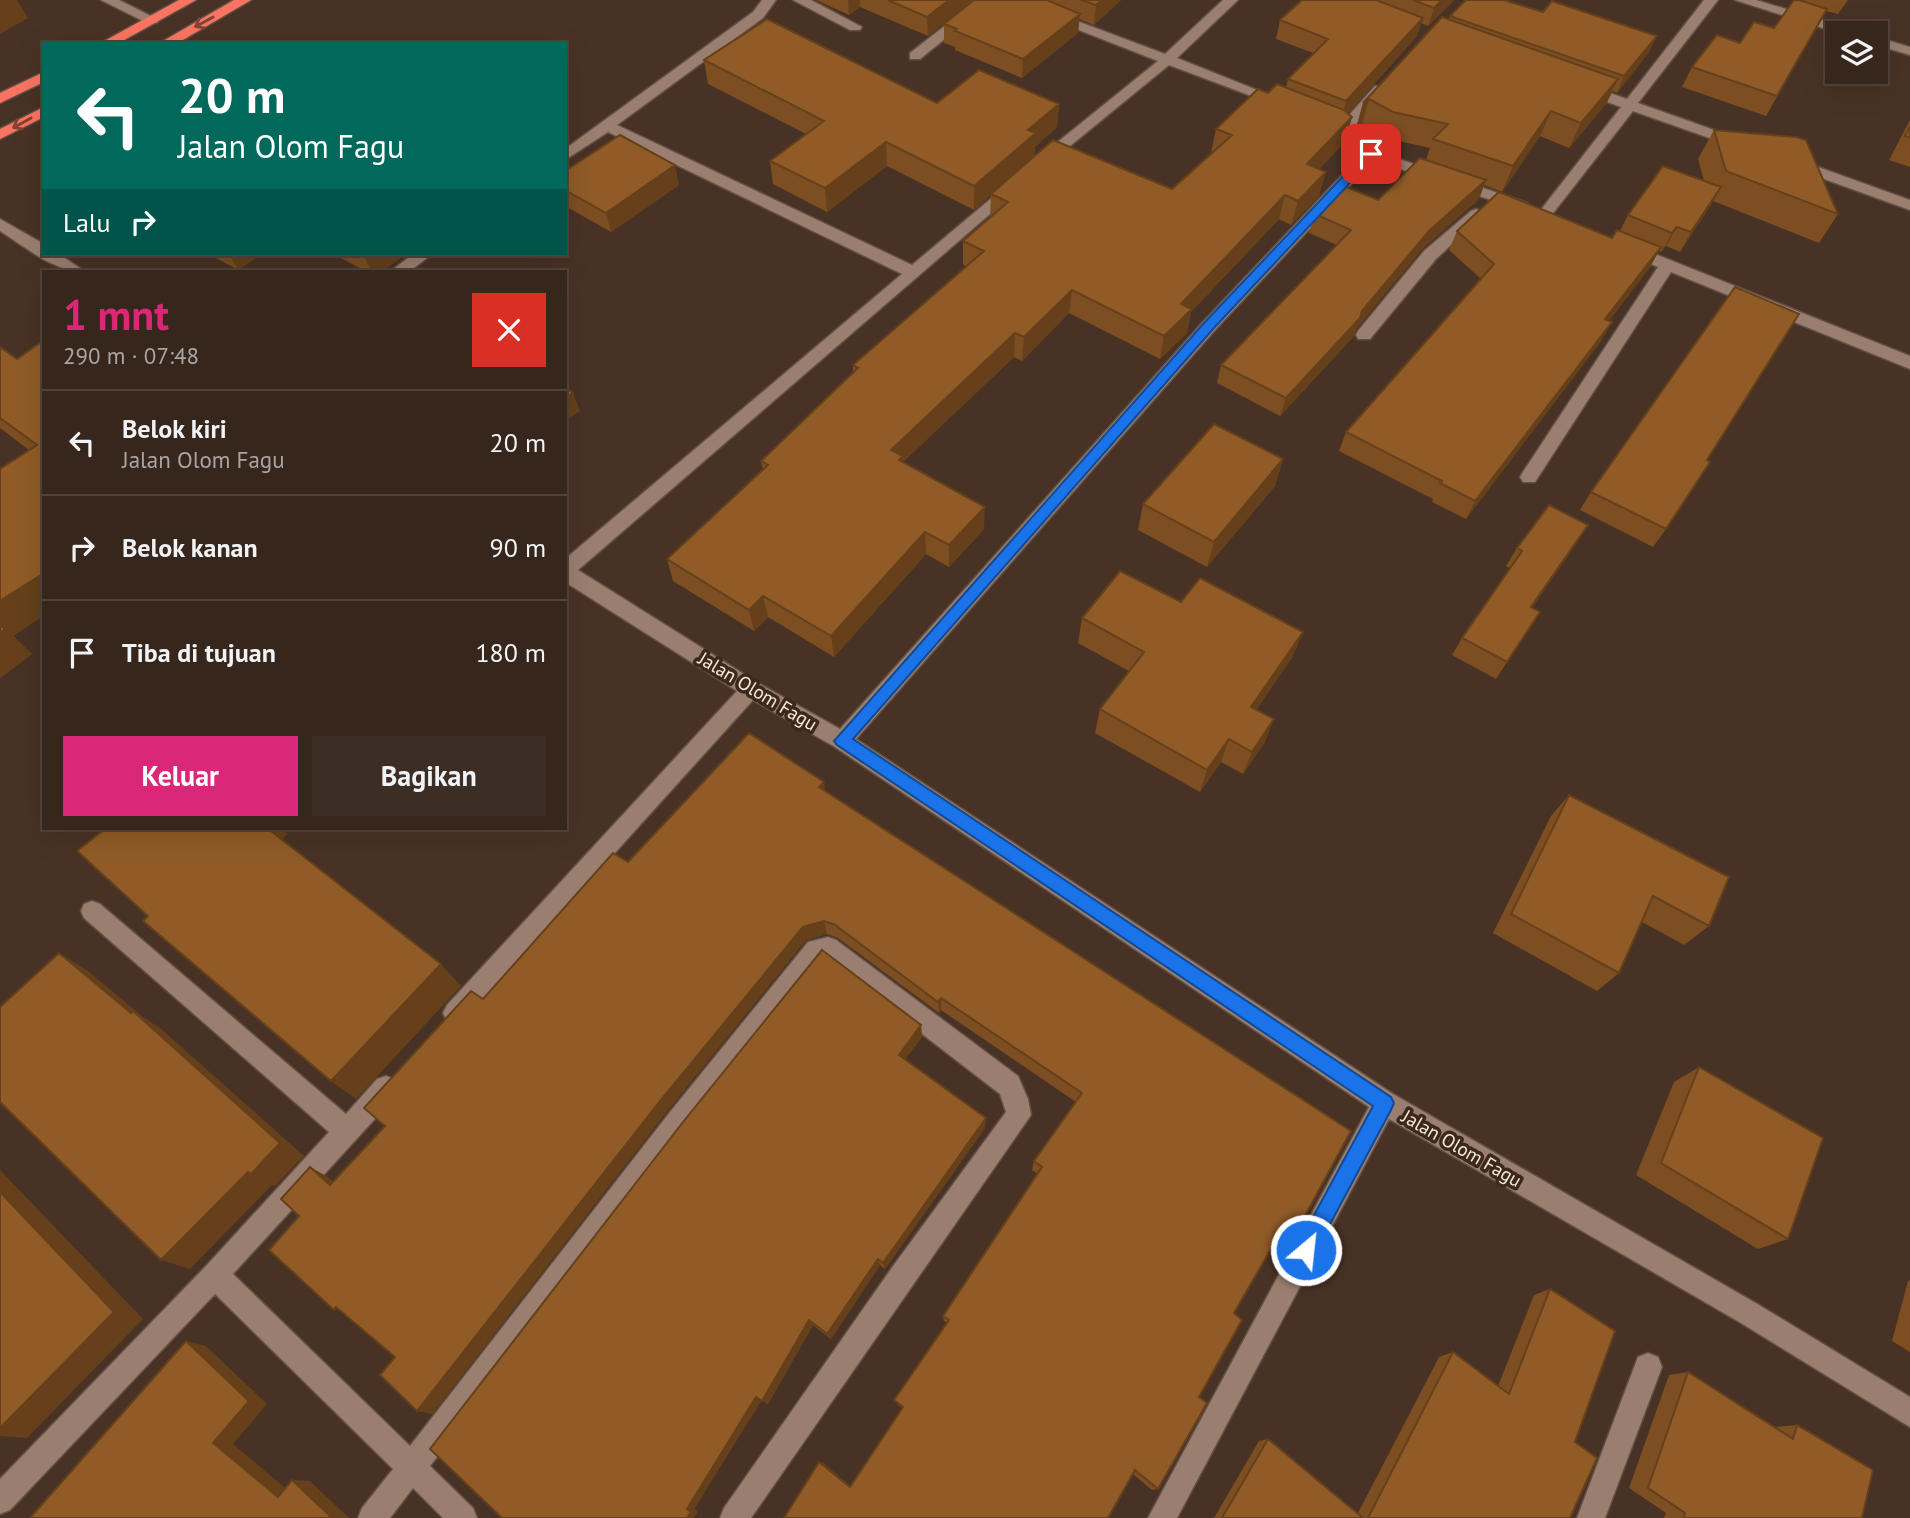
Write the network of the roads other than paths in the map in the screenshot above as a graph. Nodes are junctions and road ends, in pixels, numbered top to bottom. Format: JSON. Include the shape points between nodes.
{"nodes":[{"id":1,"x":108,"y":0,"type":"edge"},
{"id":2,"x":190,"y":0,"type":"edge"},
{"id":3,"x":244,"y":0,"type":"edge"},
{"id":4,"x":769,"y":0,"type":"edge"},
{"id":5,"x":800,"y":0,"type":"edge"},
{"id":6,"x":986,"y":0,"type":"edge"},
{"id":7,"x":1009,"y":0,"type":"edge"},
{"id":8,"x":1231,"y":0,"type":"edge"},
{"id":9,"x":1711,"y":0,"type":"edge"},
{"id":10,"x":1742,"y":0,"type":"edge"},
{"id":11,"x":152,"y":20,"type":"junction"},
{"id":12,"x":1825,"y":25,"type":"edge"},
{"id":13,"x":855,"y":27,"type":"dead end"},
{"id":14,"x":110,"y":42,"type":"edge"},
{"id":15,"x":169,"y":42,"type":"edge"},
{"id":16,"x":1888,"y":45,"type":"edge"},
{"id":17,"x":1910,"y":51,"type":"edge"},
{"id":18,"x":915,"y":56,"type":"dead end"},
{"id":19,"x":1167,"y":60,"type":"junction"},
{"id":20,"x":42,"y":77,"type":"edge"},
{"id":21,"x":1387,"y":82,"type":"edge"},
{"id":22,"x":1567,"y":83,"type":"edge"},
{"id":23,"x":0,"y":99,"type":"edge"},
{"id":24,"x":1629,"y":105,"type":"junction"},
{"id":25,"x":42,"y":112,"type":"edge"},
{"id":26,"x":608,"y":126,"type":"junction"},
{"id":27,"x":1344,"y":129,"type":"junction"},
{"id":28,"x":0,"y":135,"type":"edge"},
{"id":29,"x":1757,"y":150,"type":"edge"},
{"id":30,"x":1371,"y":154,"type":"junction"},
{"id":31,"x":567,"y":155,"type":"edge"},
{"id":32,"x":1782,"y":159,"type":"edge"},
{"id":33,"x":1496,"y":196,"type":"junction"},
{"id":34,"x":1910,"y":205,"type":"edge"},
{"id":35,"x":0,"y":224,"type":"edge"},
{"id":36,"x":1619,"y":245,"type":"edge"},
{"id":37,"x":42,"y":250,"type":"edge"},
{"id":38,"x":51,"y":256,"type":"edge"},
{"id":39,"x":421,"y":256,"type":"edge"},
{"id":40,"x":1668,"y":265,"type":"junction"},
{"id":41,"x":74,"y":270,"type":"edge"},
{"id":42,"x":400,"y":270,"type":"edge"},
{"id":43,"x":914,"y":273,"type":"junction"},
{"id":44,"x":1364,"y":335,"type":"edge"},
{"id":45,"x":1910,"y":363,"type":"edge"},
{"id":46,"x":1529,"y":477,"type":"dead end"},
{"id":47,"x":567,"y":569,"type":"edge"},
{"id":48,"x":567,"y":572,"type":"edge"},
{"id":49,"x":751,"y":689,"type":"junction"},
{"id":50,"x":842,"y":741,"type":"junction"},
{"id":51,"x":92,"y":911,"type":"dead end"},
{"id":52,"x":441,"y":1028,"type":"edge"},
{"id":53,"x":404,"y":1069,"type":"edge"},
{"id":54,"x":1384,"y":1103,"type":"junction"},
{"id":55,"x":348,"y":1130,"type":"junction"},
{"id":56,"x":215,"y":1275,"type":"junction"},
{"id":57,"x":1648,"y":1367,"type":"dead end"},
{"id":58,"x":1910,"y":1413,"type":"edge"},
{"id":59,"x":410,"y":1469,"type":"junction"},
{"id":60,"x":0,"y":1500,"type":"edge"},
{"id":61,"x":372,"y":1518,"type":"edge"},
{"id":62,"x":463,"y":1518,"type":"edge"},
{"id":63,"x":734,"y":1518,"type":"edge"},
{"id":64,"x":1162,"y":1518,"type":"edge"},
{"id":65,"x":1591,"y":1518,"type":"edge"}],
"edges":[{"from":1,"to":11,"type":"street"},
{"from":2,"to":11,"type":"highway"},
{"from":3,"to":15,"type":"highway","one_way":true},
{"from":4,"to":26,"type":"street","via":[[758,15]]},
{"from":5,"to":13,"type":"street"},
{"from":6,"to":18,"type":"street"},
{"from":7,"to":19,"type":"street"},
{"from":8,"to":19,"type":"street"},
{"from":9,"to":24,"type":"street"},
{"from":10,"to":12,"type":"street"},
{"from":11,"to":14,"type":"highway"},
{"from":16,"to":17,"type":"street"},
{"from":19,"to":27,"type":"street"},
{"from":19,"to":43,"type":"street"},
{"from":20,"to":23,"type":"highway"},
{"from":21,"to":27,"type":"street"},
{"from":22,"to":24,"type":"street"},
{"from":24,"to":29,"type":"street"},
{"from":24,"to":33,"type":"street","via":[[1552,217]]},
{"from":25,"to":28,"type":"highway","one_way":true},
{"from":26,"to":31,"type":"street"},
{"from":26,"to":43,"type":"street"},
{"from":27,"to":30,"type":"street"},
{"from":30,"to":33,"type":"street"},
{"from":30,"to":50,"type":"street","via":[[1209,326]]},
{"from":32,"to":34,"type":"street"},
{"from":33,"to":44,"type":"street","via":[[1430,255]]},
{"from":35,"to":37,"type":"street"},
{"from":36,"to":40,"type":"street"},
{"from":38,"to":41,"type":"street"},
{"from":39,"to":42,"type":"street"},
{"from":40,"to":45,"type":"street"},
{"from":40,"to":46,"type":"street"},
{"from":43,"to":47,"type":"street"},
{"from":48,"to":49,"type":"street","name":"Jalan Olom Fagu"},
{"from":49,"to":50,"type":"street","name":"Jalan Olom Fagu"},
{"from":49,"to":52,"type":"street"},
{"from":50,"to":54,"type":"street","name":"Jalan Olom Fagu"},
{"from":51,"to":55,"type":"street"},
{"from":53,"to":55,"type":"street"},
{"from":54,"to":58,"type":"street","name":"Jalan Olom Fagu","via":[[1750,1314]]},
{"from":54,"to":64,"type":"street"},
{"from":55,"to":56,"type":"street"},
{"from":56,"to":59,"type":"street"},
{"from":56,"to":60,"type":"street"},
{"from":57,"to":65,"type":"street"},
{"from":59,"to":61,"type":"street"},
{"from":59,"to":62,"type":"street"},
{"from":59,"to":63,"type":"street","via":[[799,971],[816,950],[828,948],[1009,1085],[1019,1115]]}]}
